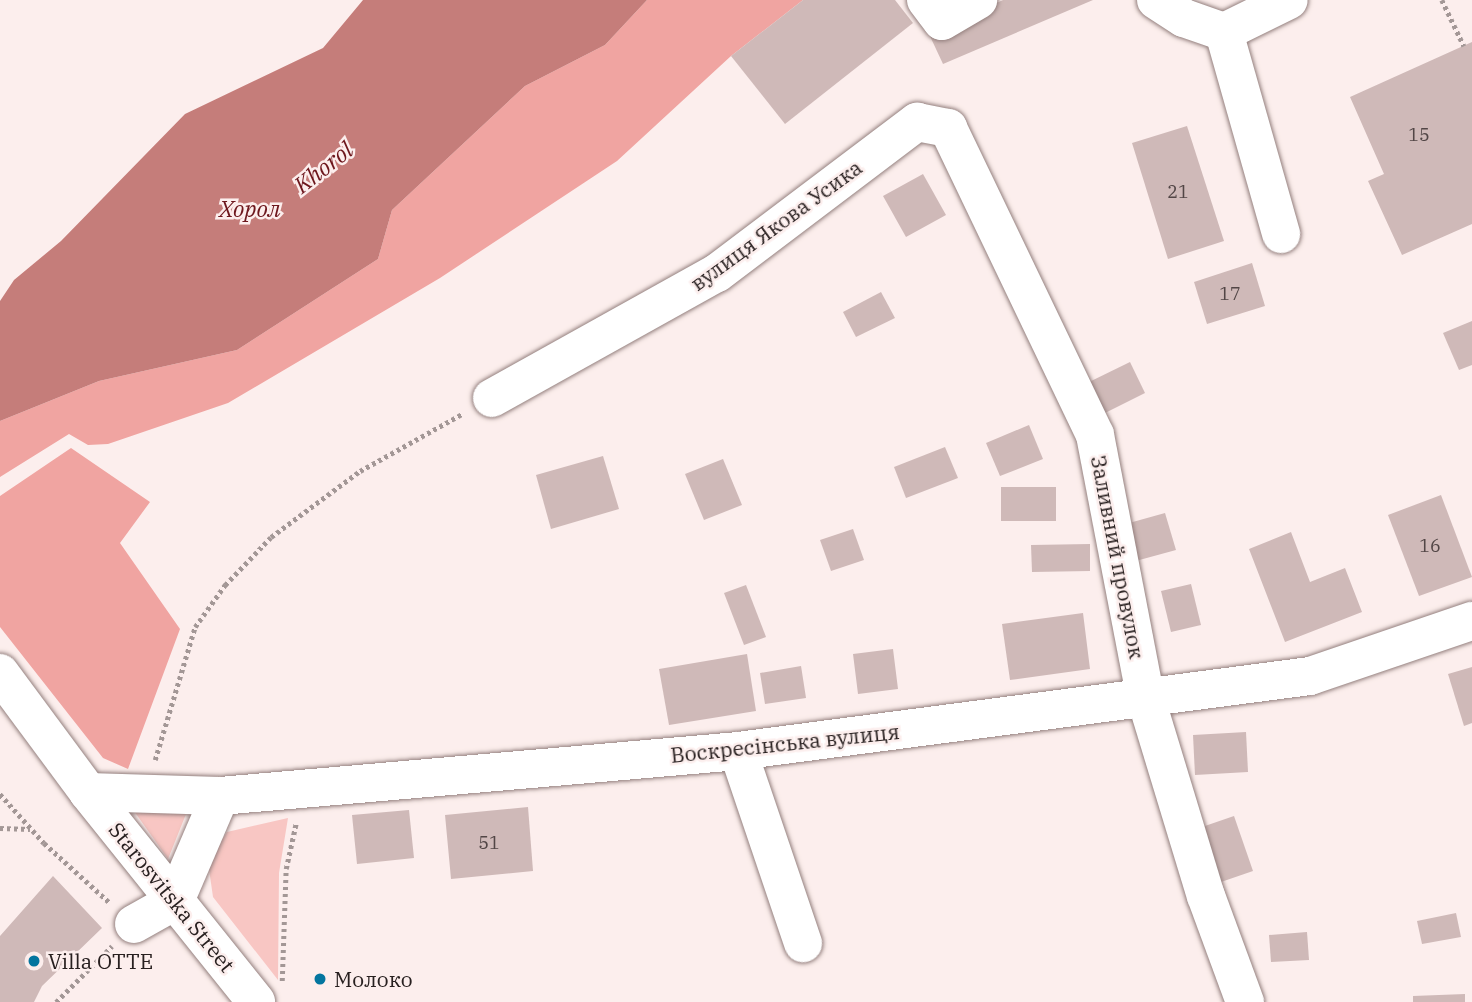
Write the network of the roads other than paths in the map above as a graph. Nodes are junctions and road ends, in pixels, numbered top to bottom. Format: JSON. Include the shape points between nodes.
{"nodes":[{"id":1,"x":926,"y":0,"type":"edge"},
{"id":2,"x":978,"y":0,"type":"edge"},
{"id":3,"x":1156,"y":0,"type":"edge"},
{"id":4,"x":1289,"y":0,"type":"edge"},
{"id":5,"x":1224,"y":32,"type":"junction"},
{"id":6,"x":948,"y":128,"type":"joint"},
{"id":7,"x":1281,"y":234,"type":"dead end"},
{"id":8,"x":492,"y":398,"type":"road end"},
{"id":9,"x":1472,"y":621,"type":"edge"},
{"id":10,"x":0,"y":673,"type":"edge"},
{"id":11,"x":1146,"y":699,"type":"junction"},
{"id":12,"x":738,"y":751,"type":"junction"},
{"id":13,"x":88,"y":792,"type":"junction"},
{"id":14,"x":220,"y":796,"type":"junction"},
{"id":15,"x":175,"y":901,"type":"junction"},
{"id":16,"x":134,"y":924,"type":"road end"},
{"id":17,"x":803,"y":943,"type":"dead end"},
{"id":18,"x":269,"y":994,"type":"edge"},
{"id":19,"x":1245,"y":1002,"type":"edge"}],
"edges":[{"from":1,"to":2,"type":"street","via":[[942,21]]},
{"from":3,"to":5,"type":"street","via":[[1184,18]]},
{"from":4,"to":5,"type":"street"},
{"from":5,"to":7,"type":"street"},
{"from":6,"to":8,"type":"street","name":"вулиця Якова Усика","via":[[917,122],[717,273]]},
{"from":6,"to":11,"type":"street","name":"Заливний провулок","via":[[1095,435]]},
{"from":9,"to":11,"type":"street","name":"Воскресінська вулиця","via":[[1310,676]]},
{"from":10,"to":13,"type":"street","name":"Starosvitska Street"},
{"from":11,"to":12,"type":"street","name":"Воскресінська вулиця"},
{"from":11,"to":19,"type":"street","name":"Заливний провулок","via":[[1206,896]]},
{"from":12,"to":14,"type":"street","name":"Воскресінська вулиця"},
{"from":12,"to":17,"type":"street"},
{"from":13,"to":14,"type":"street","name":"Воскресінська вулиця"},
{"from":13,"to":15,"type":"street","name":"Starosvitska Street"},
{"from":14,"to":15,"type":"street"},
{"from":15,"to":16,"type":"street"},
{"from":15,"to":18,"type":"street","name":"Starosvitska Street"}]}
